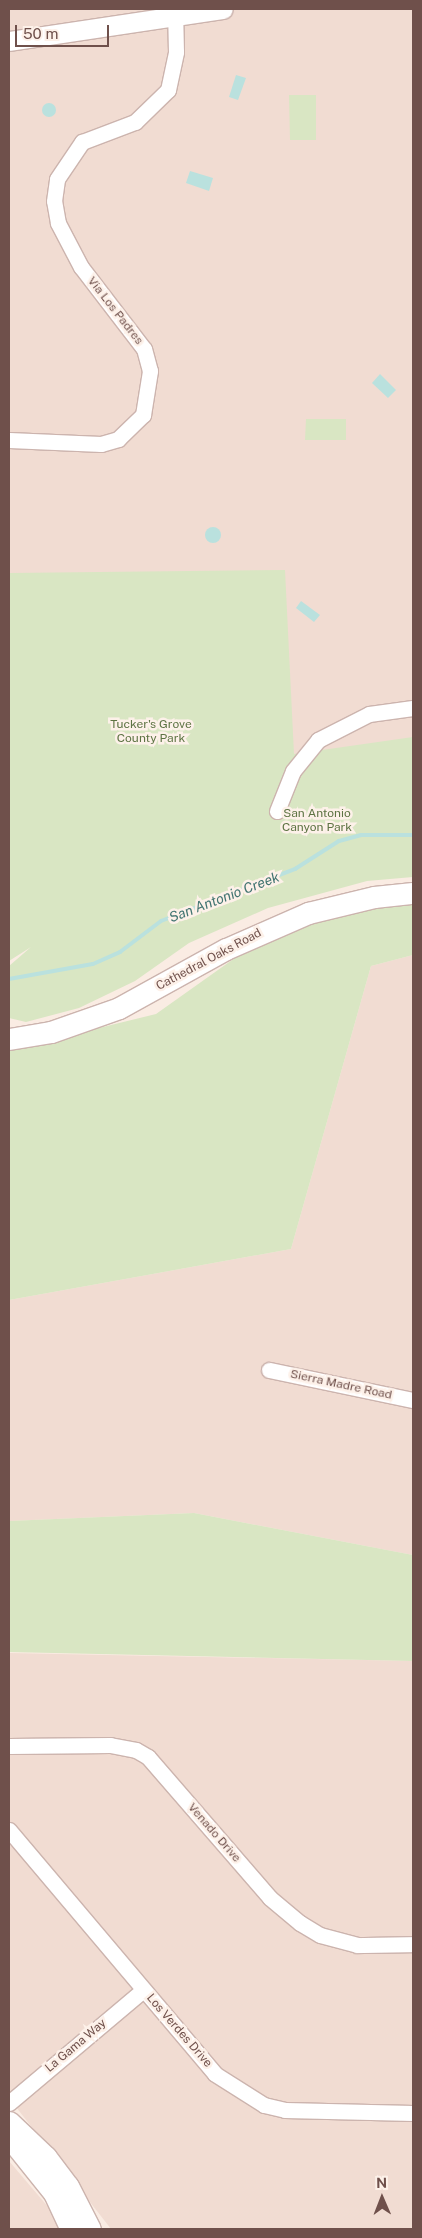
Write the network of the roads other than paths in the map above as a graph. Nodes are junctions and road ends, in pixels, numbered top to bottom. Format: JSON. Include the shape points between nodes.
{"nodes":[{"id":1,"x":223,"y":9,"type":"edge"},
{"id":2,"x":175,"y":11,"type":"edge"},
{"id":3,"x":9,"y":41,"type":"edge"},
{"id":4,"x":9,"y":440,"type":"edge"},
{"id":5,"x":413,"y":708,"type":"edge"},
{"id":6,"x":277,"y":811,"type":"dead end"},
{"id":7,"x":413,"y":893,"type":"edge"},
{"id":8,"x":9,"y":1038,"type":"edge"},
{"id":9,"x":269,"y":1370,"type":"dead end"},
{"id":10,"x":413,"y":1400,"type":"edge"},
{"id":11,"x":9,"y":1746,"type":"edge"},
{"id":12,"x":9,"y":1830,"type":"edge"},
{"id":13,"x":413,"y":1944,"type":"edge"},
{"id":14,"x":143,"y":1990,"type":"junction"},
{"id":15,"x":9,"y":2103,"type":"edge"},
{"id":16,"x":413,"y":2112,"type":"edge"},
{"id":17,"x":9,"y":2122,"type":"edge"},
{"id":18,"x":9,"y":2137,"type":"edge"},
{"id":19,"x":70,"y":2229,"type":"edge"},
{"id":20,"x":90,"y":2229,"type":"edge"}],
"edges":[{"from":1,"to":2,"type":"street"},
{"from":2,"to":3,"type":"street"},
{"from":2,"to":4,"type":"street","name":"Via Los Padres","via":[[176,52],[168,90],[135,122],[82,142],[67,158],[57,179],[54,202],[58,224],[81,267],[144,349],[150,371],[143,415],[118,439],[101,444]]},
{"from":5,"to":6,"type":"street","via":[[369,714],[318,740],[293,771]]},
{"from":7,"to":8,"type":"main road","name":"Cathedral Oaks Road","via":[[374,897],[308,913],[226,949],[119,1008],[67,1027]]},
{"from":9,"to":10,"type":"street","name":"Sierra Madre Road"},
{"from":11,"to":13,"type":"street","name":"Venado Drive","via":[[110,1744],[136,1750],[148,1757],[270,1898],[300,1923],[320,1935],[357,1945]]},
{"from":12,"to":14,"type":"street","name":"Los Verdes Drive"},
{"from":14,"to":15,"type":"street","name":"La Gama Way"},
{"from":14,"to":16,"type":"street","name":"Los Verdes Drive","via":[[215,2074],[264,2105],[325,2112]]},
{"from":17,"to":20,"type":"main road","via":[[46,2157],[68,2186]]},
{"from":18,"to":19,"type":"main road","via":[[54,2193]]}]}
